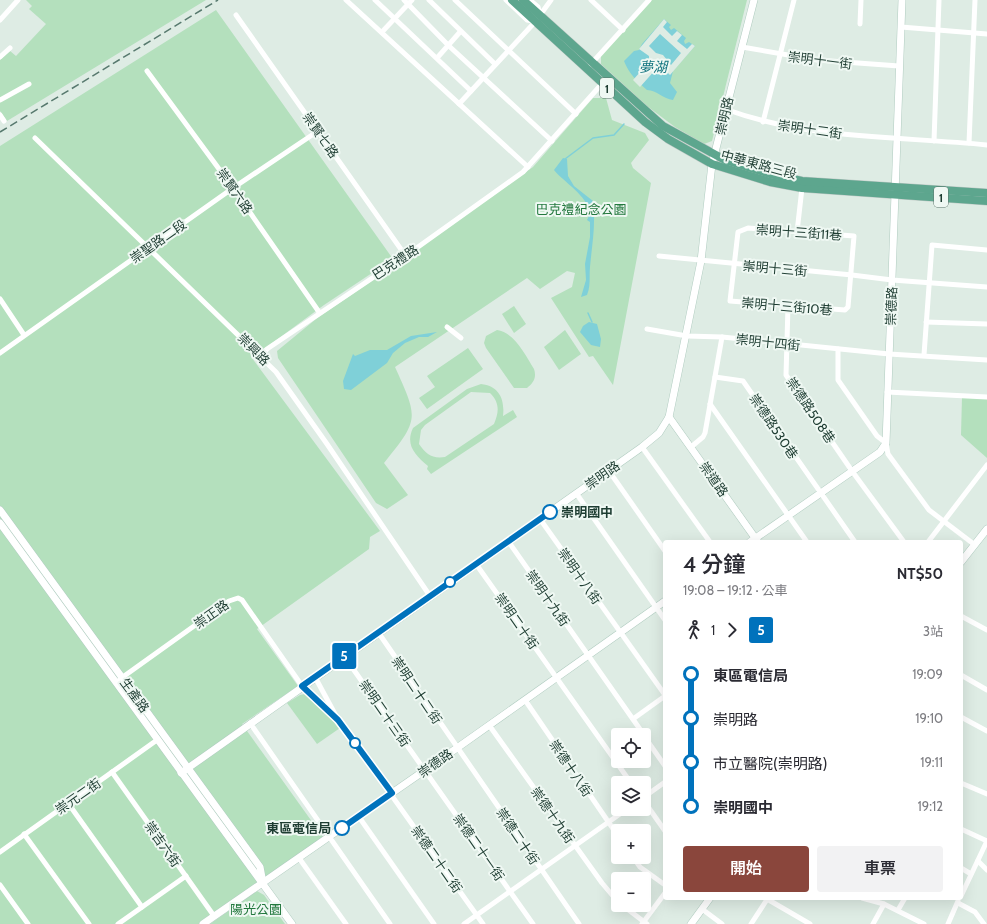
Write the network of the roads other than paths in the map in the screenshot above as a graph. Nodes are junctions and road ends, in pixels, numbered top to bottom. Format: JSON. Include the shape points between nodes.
{"nodes":[{"id":1,"x":18,"y":0,"type":"edge"},
{"id":2,"x":346,"y":0,"type":"edge"},
{"id":3,"x":375,"y":0,"type":"edge"},
{"id":4,"x":429,"y":0,"type":"edge"},
{"id":5,"x":455,"y":0,"type":"edge"},
{"id":6,"x":506,"y":0,"type":"edge"},
{"id":7,"x":512,"y":0,"type":"edge"},
{"id":8,"x":523,"y":0,"type":"edge"},
{"id":9,"x":530,"y":0,"type":"edge"},
{"id":10,"x":551,"y":0,"type":"edge"},
{"id":11,"x":591,"y":0,"type":"edge"},
{"id":12,"x":650,"y":0,"type":"edge"},
{"id":13,"x":754,"y":0,"type":"edge"},
{"id":14,"x":794,"y":0,"type":"edge"},
{"id":15,"x":861,"y":0,"type":"edge"},
{"id":16,"x":902,"y":0,"type":"edge"},
{"id":17,"x":939,"y":0,"type":"edge"},
{"id":18,"x":975,"y":0,"type":"edge"},
{"id":19,"x":408,"y":1,"type":"edge"},
{"id":20,"x":236,"y":15,"type":"dead end"},
{"id":21,"x":396,"y":18,"type":"junction"},
{"id":22,"x":537,"y":18,"type":"junction"},
{"id":23,"x":0,"y":20,"type":"edge"},
{"id":24,"x":860,"y":24,"type":"dead end"},
{"id":25,"x":901,"y":27,"type":"junction"},
{"id":26,"x":623,"y":30,"type":"junction"},
{"id":27,"x":937,"y":30,"type":"junction"},
{"id":28,"x":382,"y":32,"type":"junction"},
{"id":29,"x":460,"y":32,"type":"junction"},
{"id":30,"x":974,"y":33,"type":"junction"},
{"id":31,"x":987,"y":34,"type":"edge"},
{"id":32,"x":449,"y":46,"type":"junction"},
{"id":33,"x":742,"y":47,"type":"junction"},
{"id":34,"x":10,"y":48,"type":"dead end"},
{"id":35,"x":508,"y":51,"type":"junction"},
{"id":36,"x":780,"y":55,"type":"junction"},
{"id":37,"x":0,"y":57,"type":"edge"},
{"id":38,"x":437,"y":58,"type":"junction"},
{"id":39,"x":593,"y":63,"type":"junction"},
{"id":40,"x":495,"y":64,"type":"junction"},
{"id":41,"x":899,"y":66,"type":"junction"},
{"id":42,"x":587,"y":70,"type":"junction"},
{"id":43,"x":147,"y":71,"type":"dead end"},
{"id":44,"x":483,"y":78,"type":"junction"},
{"id":45,"x":605,"y":80,"type":"junction"},
{"id":46,"x":28,"y":84,"type":"dead end"},
{"id":47,"x":471,"y":91,"type":"junction"},
{"id":48,"x":0,"y":100,"type":"edge"},
{"id":49,"x":459,"y":104,"type":"junction"},
{"id":50,"x":725,"y":109,"type":"junction"},
{"id":51,"x":576,"y":114,"type":"junction"},
{"id":52,"x":0,"y":115,"type":"edge"},
{"id":53,"x":4,"y":121,"type":"dead end"},
{"id":54,"x":763,"y":122,"type":"junction"},
{"id":55,"x":318,"y":131,"type":"junction"},
{"id":56,"x":35,"y":138,"type":"dead end"},
{"id":57,"x":897,"y":139,"type":"junction"},
{"id":58,"x":552,"y":141,"type":"junction"},
{"id":59,"x":934,"y":141,"type":"junction"},
{"id":60,"x":969,"y":143,"type":"junction"},
{"id":61,"x":987,"y":145,"type":"edge"},
{"id":62,"x":714,"y":155,"type":"junction"},
{"id":63,"x":712,"y":164,"type":"junction"},
{"id":64,"x":528,"y":167,"type":"junction"},
{"id":65,"x":233,"y":188,"type":"junction"},
{"id":66,"x":802,"y":188,"type":"junction"},
{"id":67,"x":896,"y":190,"type":"junction"},
{"id":68,"x":987,"y":193,"type":"edge"},
{"id":69,"x":987,"y":201,"type":"edge"},
{"id":70,"x":797,"y":232,"type":"junction"},
{"id":71,"x":149,"y":247,"type":"junction"},
{"id":72,"x":987,"y":250,"type":"edge"},
{"id":73,"x":405,"y":255,"type":"junction"},
{"id":74,"x":659,"y":256,"type":"dead end"},
{"id":75,"x":701,"y":261,"type":"junction"},
{"id":76,"x":734,"y":264,"type":"junction"},
{"id":77,"x":852,"y":275,"type":"junction"},
{"id":78,"x":892,"y":280,"type":"junction"},
{"id":79,"x":930,"y":283,"type":"junction"},
{"id":80,"x":987,"y":287,"type":"edge"},
{"id":81,"x":0,"y":299,"type":"edge"},
{"id":82,"x":788,"y":306,"type":"junction"},
{"id":83,"x":319,"y":312,"type":"junction"},
{"id":84,"x":926,"y":322,"type":"junction"},
{"id":85,"x":987,"y":324,"type":"edge"},
{"id":86,"x":447,"y":327,"type":"dead end"},
{"id":87,"x":647,"y":329,"type":"dead end"},
{"id":88,"x":24,"y":335,"type":"junction"},
{"id":89,"x":687,"y":336,"type":"junction"},
{"id":90,"x":722,"y":337,"type":"junction"},
{"id":91,"x":461,"y":338,"type":"dead end"},
{"id":92,"x":788,"y":344,"type":"junction"},
{"id":93,"x":838,"y":349,"type":"junction"},
{"id":94,"x":0,"y":353,"type":"edge"},
{"id":95,"x":889,"y":354,"type":"junction"},
{"id":96,"x":924,"y":355,"type":"junction"},
{"id":97,"x":261,"y":356,"type":"junction"},
{"id":98,"x":987,"y":360,"type":"edge"},
{"id":99,"x":715,"y":377,"type":"junction"},
{"id":100,"x":887,"y":392,"type":"junction"},
{"id":101,"x":987,"y":397,"type":"edge"},
{"id":102,"x":710,"y":404,"type":"junction"},
{"id":103,"x":669,"y":417,"type":"junction"},
{"id":104,"x":886,"y":444,"type":"junction"},
{"id":105,"x":642,"y":447,"type":"junction"},
{"id":106,"x":691,"y":447,"type":"junction"},
{"id":107,"x":987,"y":465,"type":"edge"},
{"id":108,"x":609,"y":470,"type":"junction"},
{"id":109,"x":852,"y":471,"type":"junction"},
{"id":110,"x":576,"y":493,"type":"junction"},
{"id":111,"x":820,"y":494,"type":"junction"},
{"id":112,"x":0,"y":510,"type":"edge"},
{"id":113,"x":788,"y":516,"type":"junction"},
{"id":114,"x":540,"y":519,"type":"junction"},
{"id":115,"x":943,"y":521,"type":"junction"},
{"id":116,"x":0,"y":523,"type":"edge"},
{"id":117,"x":987,"y":529,"type":"edge"},
{"id":118,"x":709,"y":540,"type":"edge"},
{"id":119,"x":754,"y":540,"type":"edge"},
{"id":120,"x":756,"y":540,"type":"edge"},
{"id":121,"x":806,"y":540,"type":"edge"},
{"id":122,"x":854,"y":540,"type":"edge"},
{"id":123,"x":903,"y":540,"type":"edge"},
{"id":124,"x":929,"y":540,"type":"edge"},
{"id":125,"x":508,"y":541,"type":"junction"},
{"id":126,"x":975,"y":545,"type":"junction"},
{"id":127,"x":663,"y":548,"type":"edge"},
{"id":128,"x":963,"y":560,"type":"edge"},
{"id":129,"x":476,"y":564,"type":"junction"},
{"id":130,"x":430,"y":596,"type":"junction"},
{"id":131,"x":663,"y":602,"type":"edge"},
{"id":132,"x":656,"y":607,"type":"junction"},
{"id":133,"x":663,"y":617,"type":"edge"},
{"id":134,"x":963,"y":617,"type":"edge"},
{"id":135,"x":987,"y":630,"type":"edge"},
{"id":136,"x":378,"y":632,"type":"junction"},
{"id":137,"x":621,"y":632,"type":"junction"},
{"id":138,"x":588,"y":655,"type":"junction"},
{"id":139,"x":344,"y":656,"type":"junction"},
{"id":140,"x":963,"y":676,"type":"edge"},
{"id":141,"x":123,"y":677,"type":"junction"},
{"id":142,"x":315,"y":677,"type":"junction"},
{"id":143,"x":557,"y":678,"type":"junction"},
{"id":144,"x":116,"y":682,"type":"junction"},
{"id":145,"x":302,"y":686,"type":"junction"},
{"id":146,"x":987,"y":690,"type":"edge"},
{"id":147,"x":663,"y":692,"type":"edge"},
{"id":148,"x":663,"y":696,"type":"edge"},
{"id":149,"x":525,"y":700,"type":"junction"},
{"id":150,"x":963,"y":718,"type":"edge"},
{"id":151,"x":633,"y":719,"type":"junction"},
{"id":152,"x":338,"y":720,"type":"junction"},
{"id":153,"x":250,"y":723,"type":"junction"},
{"id":154,"x":489,"y":725,"type":"junction"},
{"id":155,"x":639,"y":728,"type":"edge"},
{"id":156,"x":987,"y":731,"type":"edge"},
{"id":157,"x":157,"y":740,"type":"junction"},
{"id":158,"x":651,"y":745,"type":"edge"},
{"id":159,"x":457,"y":748,"type":"junction"},
{"id":160,"x":663,"y":763,"type":"edge"},
{"id":161,"x":188,"y":767,"type":"junction"},
{"id":162,"x":425,"y":770,"type":"junction"},
{"id":163,"x":112,"y":772,"type":"junction"},
{"id":164,"x":181,"y":773,"type":"junction"},
{"id":165,"x":627,"y":776,"type":"edge"},
{"id":166,"x":663,"y":783,"type":"edge"},
{"id":167,"x":963,"y":784,"type":"edge"},
{"id":168,"x":651,"y":792,"type":"edge"},
{"id":169,"x":392,"y":793,"type":"junction"},
{"id":170,"x":987,"y":794,"type":"edge"},
{"id":171,"x":68,"y":803,"type":"junction"},
{"id":172,"x":651,"y":811,"type":"edge"},
{"id":173,"x":358,"y":816,"type":"junction"},
{"id":174,"x":616,"y":816,"type":"edge"},
{"id":175,"x":608,"y":822,"type":"junction"},
{"id":176,"x":611,"y":826,"type":"edge"},
{"id":177,"x":663,"y":828,"type":"edge"},
{"id":178,"x":963,"y":830,"type":"edge"},
{"id":179,"x":24,"y":834,"type":"junction"},
{"id":180,"x":329,"y":837,"type":"junction"},
{"id":181,"x":987,"y":841,"type":"edge"},
{"id":182,"x":574,"y":846,"type":"junction"},
{"id":183,"x":0,"y":852,"type":"edge"},
{"id":184,"x":299,"y":858,"type":"junction"},
{"id":185,"x":978,"y":861,"type":"junction"},
{"id":186,"x":638,"y":864,"type":"edge"},
{"id":187,"x":540,"y":869,"type":"junction"},
{"id":188,"x":963,"y":869,"type":"edge"},
{"id":189,"x":987,"y":870,"type":"edge"},
{"id":190,"x":971,"y":874,"type":"junction"},
{"id":191,"x":186,"y":876,"type":"junction"},
{"id":192,"x":263,"y":883,"type":"junction"},
{"id":193,"x":663,"y":884,"type":"edge"},
{"id":194,"x":0,"y":885,"type":"edge"},
{"id":195,"x":510,"y":891,"type":"junction"},
{"id":196,"x":963,"y":891,"type":"edge"},
{"id":197,"x":611,"y":893,"type":"edge"},
{"id":198,"x":663,"y":896,"type":"edge"},
{"id":199,"x":709,"y":900,"type":"edge"},
{"id":200,"x":767,"y":900,"type":"edge"},
{"id":201,"x":770,"y":900,"type":"edge"},
{"id":202,"x":869,"y":900,"type":"edge"},
{"id":203,"x":904,"y":900,"type":"edge"},
{"id":204,"x":959,"y":900,"type":"edge"},
{"id":205,"x":960,"y":900,"type":"edge"},
{"id":206,"x":884,"y":904,"type":"junction"},
{"id":207,"x":142,"y":907,"type":"junction"},
{"id":208,"x":702,"y":909,"type":"junction"},
{"id":209,"x":898,"y":910,"type":"junction"},
{"id":210,"x":631,"y":912,"type":"edge"},
{"id":211,"x":476,"y":915,"type":"junction"},
{"id":212,"x":214,"y":916,"type":"junction"},
{"id":213,"x":644,"y":923,"type":"edge"},
{"id":214,"x":28,"y":924,"type":"edge"},
{"id":215,"x":89,"y":924,"type":"edge"},
{"id":216,"x":118,"y":924,"type":"edge"},
{"id":217,"x":203,"y":924,"type":"edge"},
{"id":218,"x":292,"y":924,"type":"edge"},
{"id":219,"x":346,"y":924,"type":"edge"},
{"id":220,"x":390,"y":924,"type":"edge"},
{"id":221,"x":434,"y":924,"type":"edge"},
{"id":222,"x":464,"y":924,"type":"edge"},
{"id":223,"x":483,"y":924,"type":"edge"},
{"id":224,"x":532,"y":924,"type":"edge"},
{"id":225,"x":579,"y":924,"type":"edge"},
{"id":226,"x":691,"y":924,"type":"edge"},
{"id":227,"x":722,"y":924,"type":"edge"},
{"id":228,"x":751,"y":924,"type":"edge"},
{"id":229,"x":810,"y":924,"type":"edge"},
{"id":230,"x":873,"y":924,"type":"edge"},
{"id":231,"x":924,"y":924,"type":"edge"},
{"id":232,"x":948,"y":924,"type":"edge"},
{"id":233,"x":984,"y":924,"type":"edge"}],
"edges":[{"from":1,"to":23,"type":"street"},
{"from":2,"to":28,"type":"street"},
{"from":3,"to":21,"type":"street"},
{"from":4,"to":29,"type":"street"},
{"from":5,"to":35,"type":"street"},
{"from":6,"to":22,"type":"street","via":[[527,20]]},
{"from":7,"to":22,"type":"main road","name":"中華東路三段","number":"1"},
{"from":8,"to":22,"type":"main road","name":"中華東路三段","number":"1"},
{"from":9,"to":22,"type":"street","via":[[538,7]]},
{"from":10,"to":22,"type":"street"},
{"from":11,"to":26,"type":"street"},
{"from":12,"to":26,"type":"street"},
{"from":13,"to":33,"type":"street","name":"崇明路"},
{"from":14,"to":36,"type":"street"},
{"from":15,"to":24,"type":"street"},
{"from":16,"to":25,"type":"street","name":"崇德路"},
{"from":17,"to":27,"type":"street"},
{"from":18,"to":30,"type":"street"},
{"from":19,"to":21,"type":"street"},
{"from":19,"to":32,"type":"street"},
{"from":20,"to":55,"type":"street","name":"崇賢七路"},
{"from":21,"to":28,"type":"street"},
{"from":21,"to":38,"type":"street"},
{"from":22,"to":35,"type":"street"},
{"from":22,"to":39,"type":"main road","name":"中華東路三段","number":"1"},
{"from":22,"to":42,"type":"main road","name":"中華東路三段","number":"1"},
{"from":25,"to":27,"type":"street"},
{"from":25,"to":41,"type":"street","name":"崇德路"},
{"from":26,"to":39,"type":"street"},
{"from":27,"to":30,"type":"street"},
{"from":27,"to":59,"type":"street"},
{"from":28,"to":49,"type":"street"},
{"from":29,"to":32,"type":"street"},
{"from":29,"to":40,"type":"street"},
{"from":30,"to":31,"type":"street"},
{"from":30,"to":60,"type":"street"},
{"from":32,"to":38,"type":"street"},
{"from":32,"to":44,"type":"street"},
{"from":33,"to":36,"type":"street","name":"崇明十一街"},
{"from":33,"to":50,"type":"street","name":"崇明路"},
{"from":34,"to":37,"type":"street"},
{"from":35,"to":40,"type":"street"},
{"from":35,"to":51,"type":"street"},
{"from":36,"to":41,"type":"street","name":"崇明十一街"},
{"from":36,"to":54,"type":"street"},
{"from":38,"to":47,"type":"street"},
{"from":39,"to":42,"type":"street"},
{"from":39,"to":45,"type":"main road","name":"中華東路三段","number":"1"},
{"from":40,"to":44,"type":"street"},
{"from":41,"to":57,"type":"street","name":"崇德路"},
{"from":42,"to":45,"type":"main road","name":"中華東路三段","number":"1"},
{"from":43,"to":65,"type":"street","name":"崇賢六路"},
{"from":44,"to":47,"type":"street"},
{"from":44,"to":58,"type":"street"},
{"from":45,"to":51,"type":"street","name":"巴克禮路"},
{"from":45,"to":62,"type":"main road","name":"中華東路三段","number":"1","via":[[663,126]]},
{"from":45,"to":63,"type":"main road","name":"中華東路三段","number":"1","via":[[659,133]]},
{"from":46,"to":48,"type":"street"},
{"from":47,"to":49,"type":"street"},
{"from":49,"to":64,"type":"street"},
{"from":50,"to":54,"type":"street","name":"崇明十二街"},
{"from":50,"to":62,"type":"street","name":"崇明路"},
{"from":51,"to":58,"type":"street","name":"巴克禮路"},
{"from":52,"to":53,"type":"street"},
{"from":54,"to":57,"type":"street","name":"崇明十二街","via":[[796,129]]},
{"from":55,"to":65,"type":"street","name":"崇聖路二段"},
{"from":55,"to":73,"type":"street","name":"崇賢七路"},
{"from":56,"to":71,"type":"street","name":"崇興路"},
{"from":57,"to":59,"type":"street","name":"崇明十二街"},
{"from":57,"to":67,"type":"street","name":"崇德路"},
{"from":58,"to":64,"type":"street","name":"巴克禮路"},
{"from":59,"to":60,"type":"street","name":"崇明十二街"},
{"from":60,"to":61,"type":"street","name":"崇明十二街"},
{"from":62,"to":63,"type":"street","name":"崇明路"},
{"from":62,"to":67,"type":"main road","name":"中華東路三段","number":"1","via":[[770,174],[802,181]]},
{"from":63,"to":66,"type":"main road","name":"中華東路三段","number":"1","via":[[770,182]]},
{"from":63,"to":75,"type":"street","name":"崇明路"},
{"from":64,"to":73,"type":"street","name":"巴克禮路"},
{"from":65,"to":71,"type":"street","name":"崇聖路二段"},
{"from":65,"to":83,"type":"street","name":"崇賢六路"},
{"from":66,"to":67,"type":"main road","name":"中華東路三段","number":"1"},
{"from":66,"to":70,"type":"street"},
{"from":67,"to":68,"type":"main road","name":"中華東路三段","number":"1"},
{"from":67,"to":69,"type":"main road","name":"中華東路三段","number":"1"},
{"from":67,"to":78,"type":"street","name":"崇德路"},
{"from":70,"to":76,"type":"street","name":"崇明十三街11巷","via":[[748,228],[738,232]]},
{"from":70,"to":77,"type":"street","name":"崇明十三街11巷","via":[[854,236]]},
{"from":71,"to":88,"type":"street","name":"崇聖路二段"},
{"from":71,"to":97,"type":"street","name":"崇興路"},
{"from":72,"to":79,"type":"street","via":[[932,245]]},
{"from":73,"to":83,"type":"street","name":"巴克禮路"},
{"from":74,"to":75,"type":"street","name":"崇明十三街"},
{"from":75,"to":76,"type":"street","name":"崇明十三街"},
{"from":75,"to":89,"type":"street","name":"崇明路"},
{"from":76,"to":77,"type":"street","name":"崇明十三街"},
{"from":76,"to":82,"type":"street","name":"崇明十三街10巷","via":[[730,301]]},
{"from":77,"to":78,"type":"street","name":"崇明十三街"},
{"from":77,"to":82,"type":"street","name":"崇明十三街10巷","via":[[848,307],[845,310]]},
{"from":78,"to":79,"type":"street","name":"崇明十三街"},
{"from":78,"to":95,"type":"street","name":"崇德路"},
{"from":79,"to":80,"type":"street","name":"崇明十三街"},
{"from":79,"to":84,"type":"street"},
{"from":81,"to":88,"type":"street"},
{"from":82,"to":92,"type":"street","name":"崇德路508巷"},
{"from":83,"to":97,"type":"street","name":"巴克禮路"},
{"from":84,"to":85,"type":"street"},
{"from":84,"to":96,"type":"street"},
{"from":86,"to":91,"type":"street"},
{"from":87,"to":89,"type":"street","name":"崇明十四街"},
{"from":88,"to":94,"type":"street","name":"崇聖路二段"},
{"from":89,"to":90,"type":"street","name":"崇明十四街"},
{"from":89,"to":103,"type":"street","name":"崇明路"},
{"from":90,"to":92,"type":"street","name":"崇明十四街"},
{"from":90,"to":99,"type":"street"},
{"from":92,"to":93,"type":"street","name":"崇明十四街"},
{"from":92,"to":109,"type":"street","name":"崇德路508巷","via":[[786,375]]},
{"from":93,"to":95,"type":"street","name":"崇明十四街"},
{"from":93,"to":104,"type":"street","via":[[838,380],[877,436]]},
{"from":95,"to":96,"type":"street","name":"崇明十四街"},
{"from":95,"to":100,"type":"street","name":"崇德路"},
{"from":96,"to":98,"type":"street","name":"崇明十四街"},
{"from":97,"to":130,"type":"street","name":"崇興路","via":[[305,411]]},
{"from":99,"to":102,"type":"street"},
{"from":99,"to":111,"type":"street","name":"崇德路530巷","via":[[743,381]]},
{"from":100,"to":101,"type":"street"},
{"from":100,"to":104,"type":"street","name":"崇德路"},
{"from":102,"to":106,"type":"street","via":[[704,435]]},
{"from":102,"to":113,"type":"street"},
{"from":103,"to":105,"type":"street","name":"崇明路","via":[[659,433]]},
{"from":103,"to":106,"type":"street","name":"崇道路"},
{"from":104,"to":109,"type":"street","via":[[880,452]]},
{"from":104,"to":115,"type":"street","via":[[888,454],[930,510]]},
{"from":105,"to":108,"type":"street","name":"崇明路"},
{"from":105,"to":118,"type":"street"},
{"from":106,"to":119,"type":"street","name":"崇道路"},
{"from":107,"to":115,"type":"street"},
{"from":108,"to":110,"type":"street","name":"崇明路"},
{"from":108,"to":127,"type":"street"},
{"from":109,"to":111,"type":"street"},
{"from":109,"to":123,"type":"street","name":"崇德路508巷"},
{"from":110,"to":114,"type":"street","name":"崇明路"},
{"from":110,"to":132,"type":"street"},
{"from":111,"to":113,"type":"street"},
{"from":111,"to":122,"type":"street","name":"崇德路530巷"},
{"from":112,"to":141,"type":"street","name":"生產路"},
{"from":113,"to":120,"type":"street"},
{"from":113,"to":121,"type":"street"},
{"from":114,"to":125,"type":"street","name":"崇明路"},
{"from":114,"to":137,"type":"street","name":"崇明十八街"},
{"from":115,"to":124,"type":"street"},
{"from":115,"to":126,"type":"street"},
{"from":116,"to":144,"type":"street","name":"生產路"},
{"from":117,"to":126,"type":"street"},
{"from":125,"to":129,"type":"street","name":"崇明路"},
{"from":125,"to":138,"type":"street","name":"崇明十九街"},
{"from":126,"to":128,"type":"street"},
{"from":129,"to":130,"type":"street","name":"崇明路"},
{"from":129,"to":143,"type":"street","name":"崇明二十街"},
{"from":130,"to":136,"type":"street","name":"崇明路"},
{"from":131,"to":132,"type":"street","name":"崇德路"},
{"from":132,"to":133,"type":"street"},
{"from":132,"to":137,"type":"street","name":"崇德路"},
{"from":134,"to":135,"type":"street"},
{"from":136,"to":139,"type":"street","name":"崇明路"},
{"from":136,"to":159,"type":"street","name":"崇明二十二街"},
{"from":137,"to":138,"type":"street","name":"崇德路"},
{"from":137,"to":147,"type":"street","name":"崇明十八街"},
{"from":138,"to":143,"type":"street","name":"崇德路"},
{"from":138,"to":151,"type":"street","name":"崇明十九街"},
{"from":139,"to":142,"type":"street","name":"崇明路"},
{"from":139,"to":162,"type":"street","name":"崇明二十三街"},
{"from":140,"to":146,"type":"street"},
{"from":141,"to":144,"type":"street","name":"崇正路"},
{"from":141,"to":145,"type":"street","name":"崇正路","via":[[229,601],[238,598],[245,603]]},
{"from":141,"to":161,"type":"street","name":"生產路"},
{"from":142,"to":145,"type":"street","name":"崇明路"},
{"from":142,"to":152,"type":"street"},
{"from":143,"to":149,"type":"street","name":"崇德路"},
{"from":143,"to":165,"type":"street","name":"崇明二十街"},
{"from":144,"to":157,"type":"street","name":"生產路"},
{"from":145,"to":152,"type":"street"},
{"from":145,"to":153,"type":"street","name":"崇明路"},
{"from":148,"to":151,"type":"street"},
{"from":149,"to":154,"type":"street","name":"崇德路"},
{"from":149,"to":175,"type":"street","name":"崇德十八街"},
{"from":150,"to":156,"type":"street"},
{"from":151,"to":155,"type":"street","name":"崇明十九街"},
{"from":152,"to":169,"type":"street","name":"崇德二十二街"},
{"from":153,"to":161,"type":"street","name":"崇明路"},
{"from":153,"to":180,"type":"street"},
{"from":154,"to":159,"type":"street","name":"崇德路"},
{"from":154,"to":182,"type":"street","name":"崇德十九街"},
{"from":157,"to":163,"type":"street","name":"崇元二街"},
{"from":157,"to":164,"type":"street","name":"生產路"},
{"from":158,"to":160,"type":"street","name":"崇明十九街"},
{"from":159,"to":162,"type":"street","name":"崇德路"},
{"from":159,"to":187,"type":"street","name":"崇德二十街"},
{"from":161,"to":164,"type":"street","name":"崇明路"},
{"from":161,"to":192,"type":"street","name":"生產路","via":[[260,867]]},
{"from":162,"to":169,"type":"street","name":"崇德路"},
{"from":162,"to":195,"type":"street","name":"崇德二十一街"},
{"from":163,"to":171,"type":"street","name":"崇元二街"},
{"from":163,"to":191,"type":"street","name":"崇吉六街"},
{"from":164,"to":192,"type":"street","name":"生產路"},
{"from":166,"to":168,"type":"street"},
{"from":167,"to":170,"type":"street"},
{"from":169,"to":173,"type":"street","name":"崇德路"},
{"from":169,"to":211,"type":"street","name":"崇德二十二街"},
{"from":171,"to":179,"type":"street","name":"崇元二街"},
{"from":171,"to":207,"type":"street"},
{"from":172,"to":177,"type":"street"},
{"from":173,"to":180,"type":"street","name":"崇德路"},
{"from":173,"to":221,"type":"street"},
{"from":174,"to":175,"type":"street"},
{"from":175,"to":176,"type":"street","name":"崇德十八街"},
{"from":175,"to":182,"type":"street"},
{"from":178,"to":181,"type":"street"},
{"from":179,"to":183,"type":"street","name":"崇元二街"},
{"from":179,"to":215,"type":"street"},
{"from":180,"to":184,"type":"street","name":"崇德路"},
{"from":180,"to":220,"type":"street"},
{"from":181,"to":185,"type":"street"},
{"from":182,"to":187,"type":"street"},
{"from":182,"to":197,"type":"street","name":"崇德十九街"},
{"from":184,"to":192,"type":"street","name":"崇德路"},
{"from":184,"to":219,"type":"street"},
{"from":185,"to":189,"type":"street"},
{"from":185,"to":190,"type":"street"},
{"from":186,"to":193,"type":"street"},
{"from":187,"to":195,"type":"street"},
{"from":187,"to":225,"type":"street","name":"崇德二十街"},
{"from":188,"to":190,"type":"street"},
{"from":190,"to":196,"type":"street"},
{"from":191,"to":207,"type":"street"},
{"from":191,"to":212,"type":"street","name":"崇吉六街"},
{"from":192,"to":212,"type":"street","name":"崇德路"},
{"from":192,"to":218,"type":"street","name":"生產路"},
{"from":194,"to":214,"type":"street"},
{"from":195,"to":211,"type":"street"},
{"from":195,"to":224,"type":"street","name":"崇德二十一街"},
{"from":198,"to":213,"type":"street"},
{"from":199,"to":208,"type":"street"},
{"from":200,"to":228,"type":"street"},
{"from":201,"to":229,"type":"street"},
{"from":202,"to":206,"type":"street"},
{"from":203,"to":209,"type":"street"},
{"from":204,"to":232,"type":"street"},
{"from":205,"to":233,"type":"street","via":[[975,912]]},
{"from":206,"to":209,"type":"street"},
{"from":206,"to":230,"type":"street"},
{"from":207,"to":216,"type":"street"},
{"from":208,"to":226,"type":"street"},
{"from":208,"to":227,"type":"street"},
{"from":209,"to":231,"type":"street"},
{"from":210,"to":213,"type":"street"},
{"from":211,"to":222,"type":"street"},
{"from":211,"to":223,"type":"street","name":"崇德二十二街"},
{"from":212,"to":217,"type":"street","name":"崇德路"}]}
